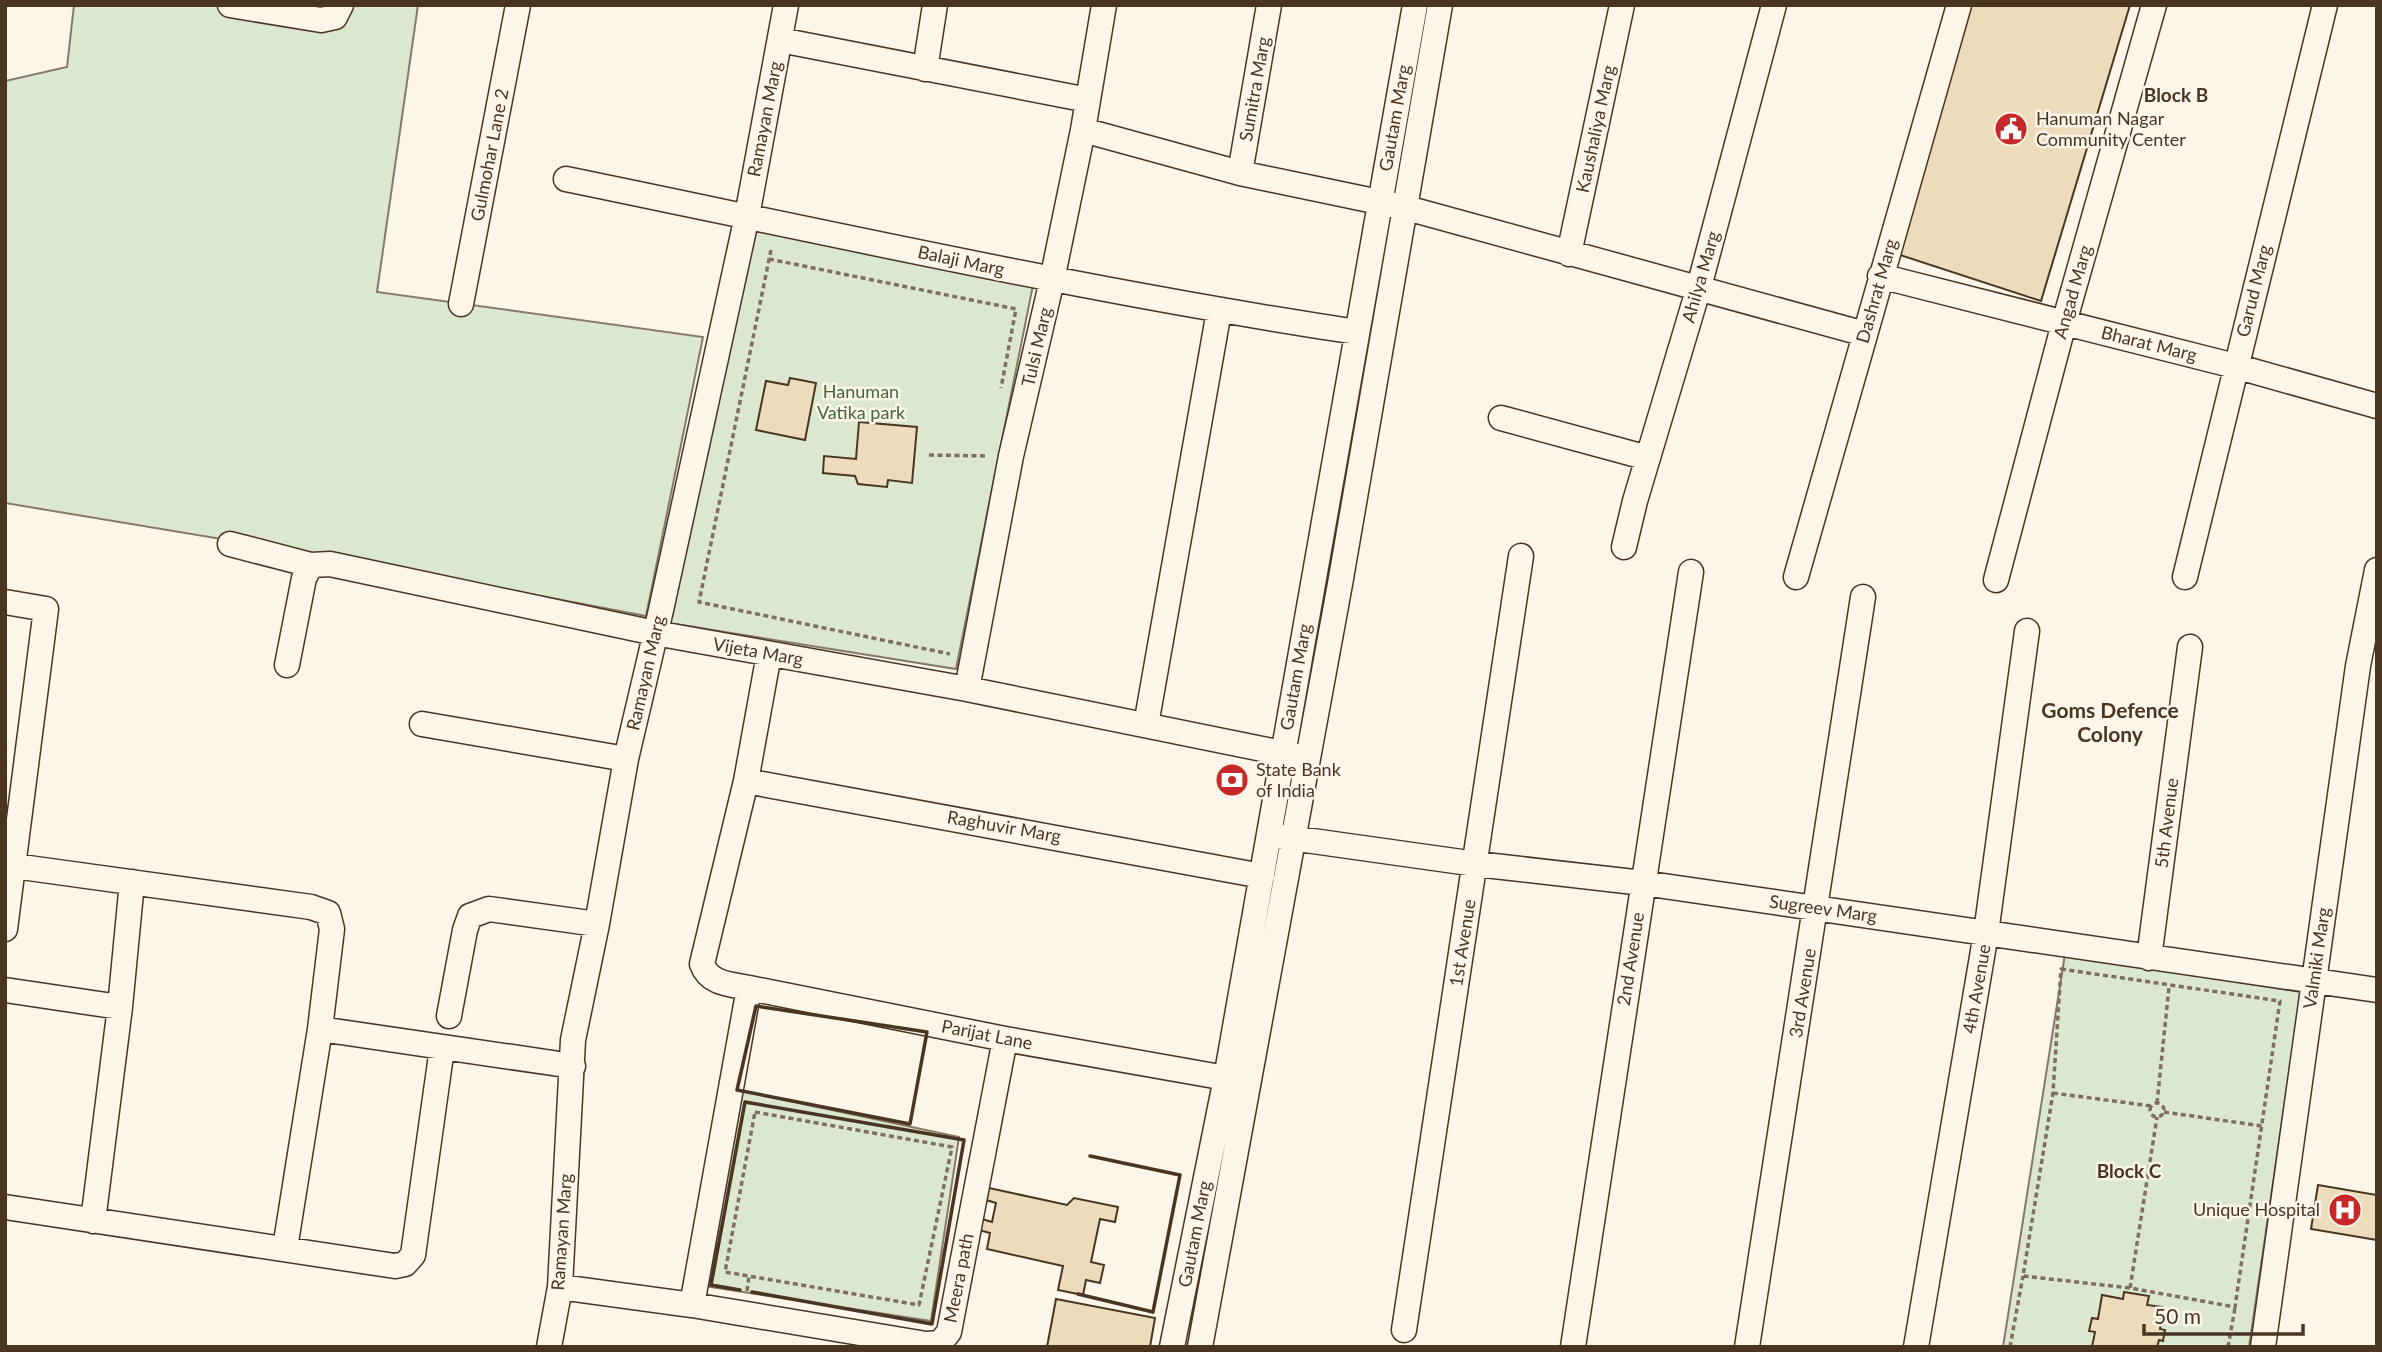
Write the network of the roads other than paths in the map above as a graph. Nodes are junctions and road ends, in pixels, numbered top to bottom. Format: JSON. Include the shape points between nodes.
{"nodes":[{"id":1,"x":230,"y":5,"type":"edge"},
{"id":2,"x":341,"y":5,"type":"edge"},
{"id":3,"x":518,"y":5,"type":"edge"},
{"id":4,"x":786,"y":5,"type":"edge"},
{"id":5,"x":935,"y":5,"type":"edge"},
{"id":6,"x":1104,"y":5,"type":"edge"},
{"id":7,"x":1269,"y":5,"type":"edge"},
{"id":8,"x":1415,"y":5,"type":"edge"},
{"id":9,"x":1440,"y":5,"type":"edge"},
{"id":10,"x":1622,"y":5,"type":"edge"},
{"id":11,"x":1774,"y":5,"type":"edge"},
{"id":12,"x":1959,"y":5,"type":"edge"},
{"id":13,"x":2154,"y":5,"type":"edge"},
{"id":14,"x":2325,"y":5,"type":"edge"},
{"id":15,"x":780,"y":40,"type":"junction"},
{"id":16,"x":925,"y":69,"type":"junction"},
{"id":17,"x":1088,"y":100,"type":"junction"},
{"id":18,"x":1083,"y":130,"type":"junction"},
{"id":19,"x":1240,"y":173,"type":"junction"},
{"id":20,"x":566,"y":179,"type":"dead end"},
{"id":21,"x":1392,"y":204,"type":"junction"},
{"id":22,"x":747,"y":216,"type":"junction"},
{"id":23,"x":1569,"y":254,"type":"junction"},
{"id":24,"x":1880,"y":276,"type":"junction"},
{"id":25,"x":1052,"y":280,"type":"junction"},
{"id":26,"x":1699,"y":288,"type":"junction"},
{"id":27,"x":461,"y":304,"type":"dead end"},
{"id":28,"x":1219,"y":311,"type":"junction"},
{"id":29,"x":2064,"y":323,"type":"junction"},
{"id":30,"x":1357,"y":332,"type":"junction"},
{"id":31,"x":1865,"y":334,"type":"junction"},
{"id":32,"x":2235,"y":366,"type":"junction"},
{"id":33,"x":2377,"y":406,"type":"edge"},
{"id":34,"x":1501,"y":418,"type":"dead end"},
{"id":35,"x":1648,"y":458,"type":"junction"},
{"id":36,"x":230,"y":544,"type":"dead end"},
{"id":37,"x":1624,"y":547,"type":"dead end"},
{"id":38,"x":1521,"y":556,"type":"dead end"},
{"id":39,"x":311,"y":565,"type":"junction"},
{"id":40,"x":2377,"y":570,"type":"edge"},
{"id":41,"x":1691,"y":572,"type":"dead end"},
{"id":42,"x":1796,"y":577,"type":"dead end"},
{"id":43,"x":2185,"y":577,"type":"dead end"},
{"id":44,"x":1996,"y":580,"type":"dead end"},
{"id":45,"x":1863,"y":597,"type":"dead end"},
{"id":46,"x":5,"y":602,"type":"edge"},
{"id":47,"x":2027,"y":631,"type":"dead end"},
{"id":48,"x":655,"y":633,"type":"junction"},
{"id":49,"x":2190,"y":646,"type":"dead end"},
{"id":50,"x":769,"y":654,"type":"junction"},
{"id":51,"x":287,"y":665,"type":"dead end"},
{"id":52,"x":967,"y":688,"type":"junction"},
{"id":53,"x":422,"y":724,"type":"dead end"},
{"id":54,"x":1146,"y":725,"type":"junction"},
{"id":55,"x":1283,"y":754,"type":"junction"},
{"id":56,"x":1308,"y":758,"type":"junction"},
{"id":57,"x":626,"y":759,"type":"junction"},
{"id":58,"x":746,"y":781,"type":"junction"},
{"id":59,"x":1281,"y":837,"type":"junction"},
{"id":60,"x":1475,"y":864,"type":"junction"},
{"id":61,"x":14,"y":866,"type":"junction"},
{"id":62,"x":1262,"y":876,"type":"junction"},
{"id":63,"x":132,"y":882,"type":"junction"},
{"id":64,"x":1643,"y":883,"type":"junction"},
{"id":65,"x":1816,"y":908,"type":"junction"},
{"id":66,"x":597,"y":924,"type":"junction"},
{"id":67,"x":5,"y":929,"type":"edge"},
{"id":68,"x":1986,"y":933,"type":"junction"},
{"id":69,"x":2149,"y":958,"type":"junction"},
{"id":70,"x":2313,"y":981,"type":"junction"},
{"id":71,"x":749,"y":988,"type":"junction"},
{"id":72,"x":5,"y":990,"type":"edge"},
{"id":73,"x":2377,"y":990,"type":"edge"},
{"id":74,"x":120,"y":1007,"type":"junction"},
{"id":75,"x":449,"y":1016,"type":"dead end"},
{"id":76,"x":320,"y":1029,"type":"junction"},
{"id":77,"x":1005,"y":1039,"type":"junction"},
{"id":78,"x":442,"y":1048,"type":"junction"},
{"id":79,"x":573,"y":1066,"type":"junction"},
{"id":80,"x":1226,"y":1078,"type":"junction"},
{"id":81,"x":5,"y":1208,"type":"edge"},
{"id":82,"x":93,"y":1221,"type":"junction"},
{"id":83,"x":285,"y":1248,"type":"junction"},
{"id":84,"x":560,"y":1287,"type":"junction"},
{"id":85,"x":692,"y":1306,"type":"junction"},
{"id":86,"x":1404,"y":1330,"type":"dead end"},
{"id":87,"x":549,"y":1347,"type":"edge"},
{"id":88,"x":1172,"y":1347,"type":"edge"},
{"id":89,"x":1200,"y":1347,"type":"edge"},
{"id":90,"x":1573,"y":1347,"type":"edge"},
{"id":91,"x":1747,"y":1347,"type":"edge"},
{"id":92,"x":1916,"y":1347,"type":"edge"},
{"id":93,"x":2263,"y":1347,"type":"edge"}],
"edges":[{"from":1,"to":2,"type":"street","via":[[321,20],[335,17]]},
{"from":3,"to":27,"type":"street","name":"Gulmohar Lane 2"},
{"from":4,"to":15,"type":"street","name":"Ramayan Marg"},
{"from":5,"to":16,"type":"street"},
{"from":6,"to":17,"type":"street","name":"Tulsi Marg"},
{"from":7,"to":19,"type":"street","name":"Sumitra Marg"},
{"from":8,"to":21,"type":"street","name":"Gautam Marg"},
{"from":9,"to":21,"type":"street","name":"Gautam Marg"},
{"from":10,"to":23,"type":"street","name":"Kaushaliya Marg"},
{"from":11,"to":26,"type":"street","name":"Ahilya Marg"},
{"from":12,"to":24,"type":"street","name":"Dashrat Marg"},
{"from":13,"to":29,"type":"street","name":"Angad Marg"},
{"from":14,"to":32,"type":"street","name":"Garud Marg"},
{"from":15,"to":16,"type":"street"},
{"from":15,"to":22,"type":"street","name":"Ramayan Marg"},
{"from":16,"to":17,"type":"street"},
{"from":17,"to":18,"type":"street","name":"Tulsi Marg"},
{"from":18,"to":19,"type":"street"},
{"from":18,"to":25,"type":"street","name":"Tulsi Marg"},
{"from":19,"to":21,"type":"street"},
{"from":20,"to":22,"type":"street","name":"Balaji Marg"},
{"from":21,"to":23,"type":"street"},
{"from":21,"to":30,"type":"street","name":"Gautam Marg"},
{"from":21,"to":56,"type":"street","name":"Gautam Marg","via":[[1340,584]]},
{"from":22,"to":25,"type":"street","name":"Balaji Marg"},
{"from":22,"to":48,"type":"street","name":"Ramayan Marg"},
{"from":23,"to":26,"type":"street"},
{"from":24,"to":29,"type":"street","name":"Bharat Marg"},
{"from":24,"to":31,"type":"street","name":"Dashrat Marg"},
{"from":25,"to":28,"type":"street","name":"Balaji Marg"},
{"from":25,"to":52,"type":"street","name":"Tulsi Marg","via":[[1011,456]]},
{"from":26,"to":31,"type":"street"},
{"from":26,"to":35,"type":"street","name":"Ahilya Marg"},
{"from":28,"to":30,"type":"street","name":"Balaji Marg"},
{"from":28,"to":54,"type":"street"},
{"from":29,"to":32,"type":"street","name":"Bharat Marg"},
{"from":29,"to":44,"type":"street","name":"Angad Marg"},
{"from":30,"to":55,"type":"street","name":"Gautam Marg"},
{"from":31,"to":42,"type":"street","name":"Dashrat Marg"},
{"from":32,"to":33,"type":"street","name":"Bharat Marg"},
{"from":32,"to":43,"type":"street","name":"Garud Marg"},
{"from":34,"to":35,"type":"street"},
{"from":35,"to":37,"type":"street","name":"Ahilya Marg"},
{"from":36,"to":39,"type":"street","name":"Vijeta Marg"},
{"from":38,"to":60,"type":"street","name":"1st Avenue"},
{"from":39,"to":48,"type":"street","name":"Vijeta Marg","via":[[330,564]]},
{"from":39,"to":51,"type":"street","via":[[304,578]]},
{"from":40,"to":70,"type":"street","name":"Valmiki Marg","via":[[2358,666]]},
{"from":41,"to":64,"type":"street","name":"2nd Avenue"},
{"from":45,"to":65,"type":"street","name":"3rd Avenue"},
{"from":46,"to":61,"type":"street","via":[[46,608]]},
{"from":47,"to":68,"type":"street","name":"4th Avenue"},
{"from":48,"to":50,"type":"street","name":"Vijeta Marg"},
{"from":48,"to":57,"type":"street","name":"Ramayan Marg"},
{"from":49,"to":69,"type":"street","name":"5th Avenue"},
{"from":50,"to":52,"type":"street","name":"Vijeta Marg"},
{"from":50,"to":58,"type":"street"},
{"from":52,"to":54,"type":"street","name":"Vijeta Marg"},
{"from":53,"to":57,"type":"street"},
{"from":54,"to":55,"type":"street","name":"Vijeta Marg"},
{"from":55,"to":56,"type":"street","name":"Vijeta Marg"},
{"from":55,"to":59,"type":"street","name":"Gautam Marg"},
{"from":56,"to":59,"type":"street","name":"Gautam Marg"},
{"from":57,"to":66,"type":"street","name":"Ramayan Marg"},
{"from":58,"to":62,"type":"street","name":"Raghuvir Marg"},
{"from":58,"to":71,"type":"street","name":"Parijat Lane","via":[[702,964],[716,981]]},
{"from":59,"to":60,"type":"street","name":"Sugreev Marg"},
{"from":59,"to":62,"type":"street","name":"Gautam Marg"},
{"from":59,"to":89,"type":"street","name":"Gautam Marg"},
{"from":60,"to":64,"type":"street","name":"Sugreev Marg"},
{"from":60,"to":86,"type":"street","name":"1st Avenue"},
{"from":61,"to":63,"type":"street"},
{"from":61,"to":67,"type":"street"},
{"from":62,"to":80,"type":"street","name":"Gautam Marg"},
{"from":63,"to":74,"type":"street"},
{"from":63,"to":76,"type":"street","via":[[328,913],[332,929]]},
{"from":64,"to":65,"type":"street","name":"Sugreev Marg"},
{"from":64,"to":90,"type":"street","name":"2nd Avenue"},
{"from":65,"to":68,"type":"street","name":"Sugreev Marg"},
{"from":65,"to":91,"type":"street","name":"3rd Avenue"},
{"from":66,"to":75,"type":"street","via":[[489,909],[470,916]]},
{"from":66,"to":79,"type":"street","name":"Ramayan Marg","via":[[573,1040]]},
{"from":68,"to":69,"type":"street","name":"Sugreev Marg"},
{"from":68,"to":92,"type":"street","name":"4th Avenue"},
{"from":69,"to":70,"type":"street","name":"Sugreev Marg"},
{"from":70,"to":73,"type":"street","name":"Sugreev Marg"},
{"from":70,"to":93,"type":"street","name":"Valmiki Marg"},
{"from":71,"to":77,"type":"street","name":"Parijat Lane"},
{"from":71,"to":85,"type":"street"},
{"from":72,"to":74,"type":"street"},
{"from":74,"to":82,"type":"street"},
{"from":76,"to":78,"type":"street"},
{"from":76,"to":83,"type":"street"},
{"from":77,"to":80,"type":"street","name":"Parijat Lane"},
{"from":77,"to":85,"type":"street","name":"Meera path","via":[[948,1332],[940,1343]]},
{"from":78,"to":79,"type":"street"},
{"from":78,"to":83,"type":"street","via":[[413,1255],[405,1264],[395,1266]]},
{"from":79,"to":84,"type":"street","name":"Ramayan Marg"},
{"from":80,"to":88,"type":"street","name":"Gautam Marg"},
{"from":81,"to":82,"type":"street"},
{"from":82,"to":83,"type":"street"},
{"from":84,"to":85,"type":"street","name":"Meera path"},
{"from":84,"to":87,"type":"street","name":"Ramayan Marg"}]}
